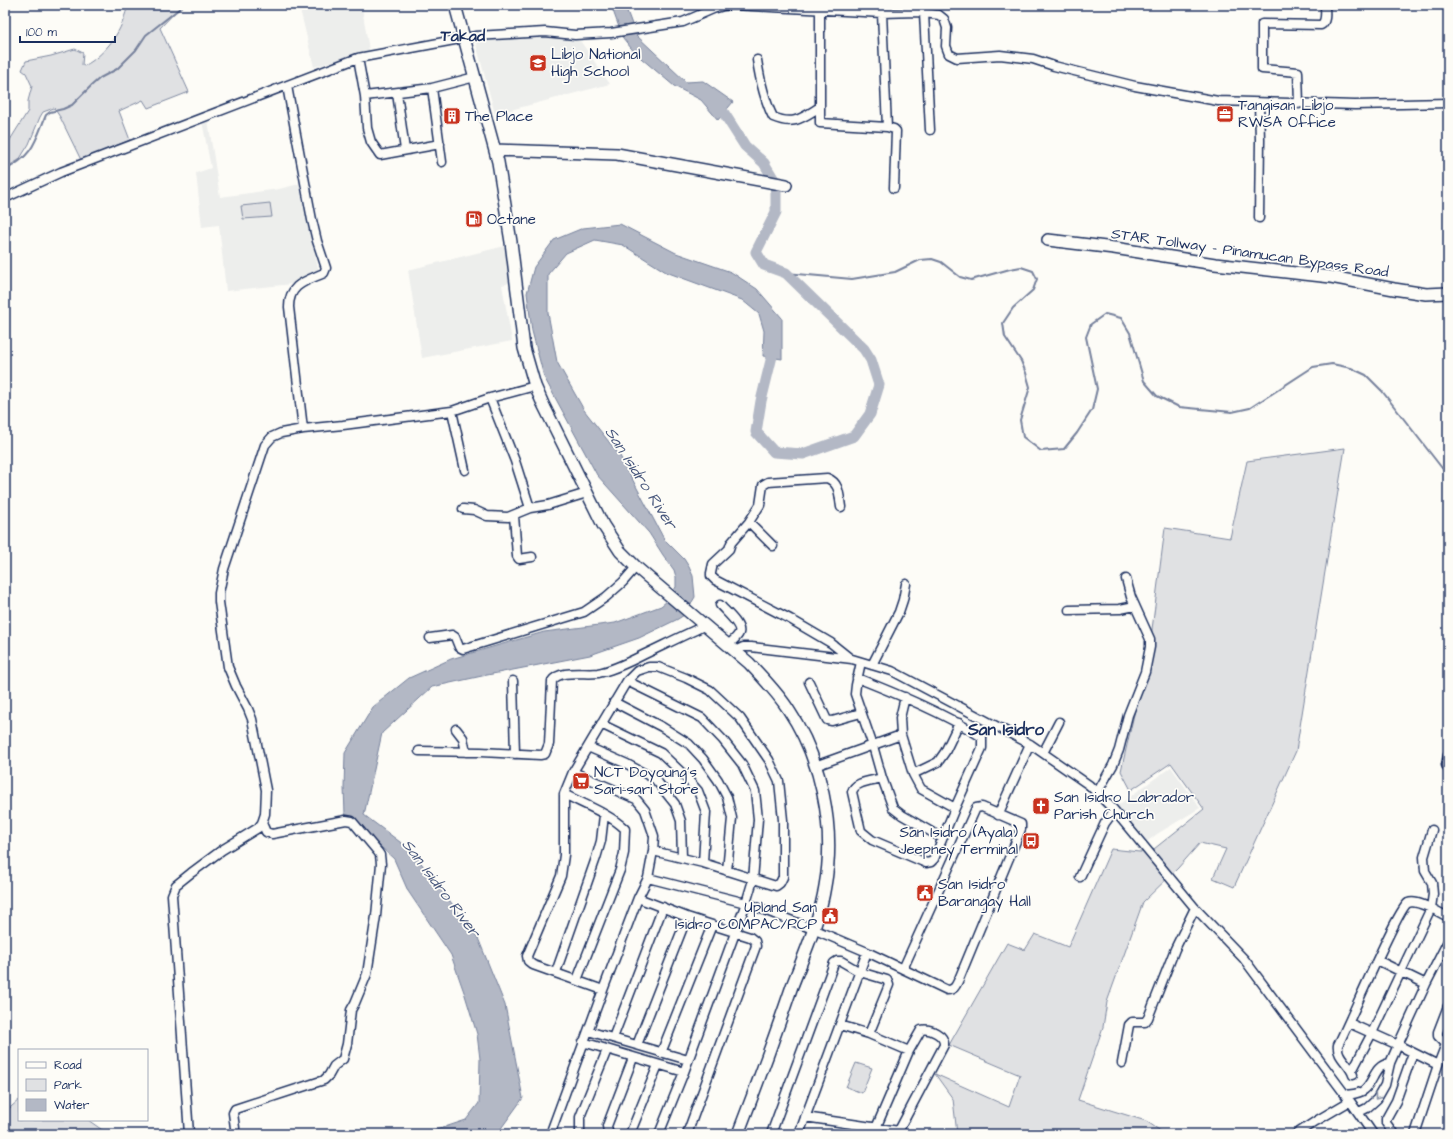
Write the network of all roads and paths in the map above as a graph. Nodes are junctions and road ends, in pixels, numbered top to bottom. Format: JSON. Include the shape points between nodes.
{"nodes":[{"id":1,"x":455,"y":5,"type":"edge"},
{"id":2,"x":733,"y":5,"type":"edge"},
{"id":3,"x":1325,"y":5,"type":"edge"},
{"id":4,"x":820,"y":10,"type":"junction"},
{"id":5,"x":882,"y":13,"type":"junction"},
{"id":6,"x":924,"y":13,"type":"junction"},
{"id":7,"x":464,"y":39,"type":"junction"},
{"id":8,"x":358,"y":58,"type":"junction"},
{"id":9,"x":757,"y":60,"type":"dead end"},
{"id":10,"x":475,"y":77,"type":"junction"},
{"id":11,"x":287,"y":86,"type":"junction"},
{"id":12,"x":432,"y":88,"type":"junction"},
{"id":13,"x":397,"y":93,"type":"junction"},
{"id":14,"x":365,"y":96,"type":"junction"},
{"id":15,"x":1259,"y":103,"type":"junction"},
{"id":16,"x":1448,"y":103,"type":"edge"},
{"id":17,"x":1299,"y":104,"type":"junction"},
{"id":18,"x":820,"y":108,"type":"junction"},
{"id":19,"x":887,"y":127,"type":"junction"},
{"id":20,"x":930,"y":130,"type":"dead end"},
{"id":21,"x":440,"y":144,"type":"junction"},
{"id":22,"x":405,"y":150,"type":"junction"},
{"id":23,"x":495,"y":150,"type":"junction"},
{"id":24,"x":442,"y":162,"type":"dead end"},
{"id":25,"x":786,"y":185,"type":"dead end"},
{"id":26,"x":894,"y":188,"type":"dead end"},
{"id":27,"x":5,"y":198,"type":"edge"},
{"id":28,"x":1259,"y":218,"type":"dead end"},
{"id":29,"x":1048,"y":240,"type":"dead end"},
{"id":30,"x":1448,"y":293,"type":"edge"},
{"id":31,"x":535,"y":386,"type":"junction"},
{"id":32,"x":490,"y":398,"type":"junction"},
{"id":33,"x":452,"y":411,"type":"junction"},
{"id":34,"x":303,"y":429,"type":"junction"},
{"id":35,"x":465,"y":470,"type":"dead end"},
{"id":36,"x":587,"y":493,"type":"junction"},
{"id":37,"x":841,"y":507,"type":"dead end"},
{"id":38,"x":530,"y":508,"type":"junction"},
{"id":39,"x":463,"y":509,"type":"dead end"},
{"id":40,"x":514,"y":515,"type":"junction"},
{"id":41,"x":749,"y":522,"type":"junction"},
{"id":42,"x":773,"y":546,"type":"dead end"},
{"id":43,"x":532,"y":557,"type":"dead end"},
{"id":44,"x":636,"y":567,"type":"junction"},
{"id":45,"x":1126,"y":579,"type":"dead end"},
{"id":46,"x":906,"y":584,"type":"dead end"},
{"id":47,"x":720,"y":605,"type":"dead end"},
{"id":48,"x":1135,"y":606,"type":"junction"},
{"id":49,"x":1069,"y":610,"type":"dead end"},
{"id":50,"x":704,"y":626,"type":"junction"},
{"id":51,"x":430,"y":638,"type":"dead end"},
{"id":52,"x":731,"y":648,"type":"junction"},
{"id":53,"x":852,"y":659,"type":"junction"},
{"id":54,"x":861,"y":662,"type":"junction"},
{"id":55,"x":872,"y":665,"type":"junction"},
{"id":56,"x":858,"y":678,"type":"junction"},
{"id":57,"x":513,"y":681,"type":"dead end"},
{"id":58,"x":627,"y":681,"type":"junction"},
{"id":59,"x":809,"y":682,"type":"dead end"},
{"id":60,"x":905,"y":697,"type":"junction"},
{"id":61,"x":614,"y":702,"type":"junction"},
{"id":62,"x":861,"y":713,"type":"junction"},
{"id":63,"x":1059,"y":722,"type":"dead end"},
{"id":64,"x":959,"y":723,"type":"junction"},
{"id":65,"x":601,"y":724,"type":"junction"},
{"id":66,"x":456,"y":729,"type":"dead end"},
{"id":67,"x":901,"y":735,"type":"junction"},
{"id":68,"x":1030,"y":744,"type":"junction"},
{"id":69,"x":873,"y":746,"type":"junction"},
{"id":70,"x":588,"y":747,"type":"junction"},
{"id":71,"x":419,"y":751,"type":"dead end"},
{"id":72,"x":466,"y":752,"type":"junction"},
{"id":73,"x":1043,"y":753,"type":"junction"},
{"id":74,"x":515,"y":754,"type":"junction"},
{"id":75,"x":1448,"y":755,"type":"edge"},
{"id":76,"x":815,"y":766,"type":"junction"},
{"id":77,"x":1448,"y":769,"type":"edge"},
{"id":78,"x":573,"y":772,"type":"junction"},
{"id":79,"x":913,"y":774,"type":"junction"},
{"id":80,"x":882,"y":778,"type":"junction"},
{"id":81,"x":564,"y":794,"type":"junction"},
{"id":82,"x":1097,"y":794,"type":"junction"},
{"id":83,"x":955,"y":808,"type":"junction"},
{"id":84,"x":1114,"y":811,"type":"junction"},
{"id":85,"x":604,"y":815,"type":"junction"},
{"id":86,"x":998,"y":815,"type":"junction"},
{"id":87,"x":262,"y":823,"type":"junction"},
{"id":88,"x":1432,"y":830,"type":"dead end"},
{"id":89,"x":942,"y":838,"type":"junction"},
{"id":90,"x":653,"y":851,"type":"junction"},
{"id":91,"x":682,"y":858,"type":"junction"},
{"id":92,"x":703,"y":863,"type":"junction"},
{"id":93,"x":727,"y":871,"type":"junction"},
{"id":94,"x":1080,"y":877,"type":"dead end"},
{"id":95,"x":648,"y":878,"type":"junction"},
{"id":96,"x":752,"y":880,"type":"junction"},
{"id":97,"x":638,"y":898,"type":"junction"},
{"id":98,"x":746,"y":904,"type":"junction"},
{"id":99,"x":663,"y":908,"type":"junction"},
{"id":100,"x":1196,"y":908,"type":"junction"},
{"id":101,"x":1431,"y":908,"type":"junction"},
{"id":102,"x":687,"y":917,"type":"junction"},
{"id":103,"x":1448,"y":917,"type":"edge"},
{"id":104,"x":712,"y":925,"type":"junction"},
{"id":105,"x":813,"y":929,"type":"junction"},
{"id":106,"x":735,"y":932,"type":"junction"},
{"id":107,"x":1448,"y":941,"type":"edge"},
{"id":108,"x":867,"y":952,"type":"junction"},
{"id":109,"x":1377,"y":960,"type":"junction"},
{"id":110,"x":903,"y":969,"type":"junction"},
{"id":111,"x":556,"y":972,"type":"junction"},
{"id":112,"x":860,"y":972,"type":"junction"},
{"id":113,"x":1402,"y":972,"type":"junction"},
{"id":114,"x":577,"y":980,"type":"junction"},
{"id":115,"x":1426,"y":984,"type":"junction"},
{"id":116,"x":603,"y":990,"type":"junction"},
{"id":117,"x":1448,"y":1006,"type":"edge"},
{"id":118,"x":1349,"y":1023,"type":"junction"},
{"id":119,"x":840,"y":1025,"type":"junction"},
{"id":120,"x":588,"y":1030,"type":"junction"},
{"id":121,"x":1372,"y":1033,"type":"junction"},
{"id":122,"x":869,"y":1034,"type":"junction"},
{"id":123,"x":613,"y":1038,"type":"junction"},
{"id":124,"x":1447,"y":1041,"type":"edge"},
{"id":125,"x":583,"y":1042,"type":"junction"},
{"id":126,"x":637,"y":1045,"type":"junction"},
{"id":127,"x":1398,"y":1045,"type":"junction"},
{"id":128,"x":607,"y":1050,"type":"junction"},
{"id":129,"x":908,"y":1051,"type":"junction"},
{"id":130,"x":661,"y":1053,"type":"junction"},
{"id":131,"x":1413,"y":1053,"type":"junction"},
{"id":132,"x":634,"y":1058,"type":"junction"},
{"id":133,"x":688,"y":1060,"type":"junction"},
{"id":134,"x":1122,"y":1063,"type":"dead end"},
{"id":135,"x":1390,"y":1063,"type":"junction"},
{"id":136,"x":658,"y":1065,"type":"junction"},
{"id":137,"x":1438,"y":1065,"type":"junction"},
{"id":138,"x":684,"y":1072,"type":"junction"},
{"id":139,"x":1348,"y":1098,"type":"junction"},
{"id":140,"x":1359,"y":1112,"type":"junction"},
{"id":141,"x":805,"y":1117,"type":"junction"},
{"id":142,"x":235,"y":1128,"type":"dead end"},
{"id":143,"x":876,"y":1128,"type":"junction"},
{"id":144,"x":898,"y":1132,"type":"edge"},
{"id":145,"x":189,"y":1134,"type":"edge"},
{"id":146,"x":552,"y":1134,"type":"edge"},
{"id":147,"x":580,"y":1134,"type":"edge"},
{"id":148,"x":610,"y":1134,"type":"edge"},
{"id":149,"x":630,"y":1134,"type":"edge"},
{"id":150,"x":659,"y":1134,"type":"edge"},
{"id":151,"x":687,"y":1134,"type":"edge"},
{"id":152,"x":738,"y":1134,"type":"edge"},
{"id":153,"x":770,"y":1134,"type":"edge"},
{"id":154,"x":799,"y":1134,"type":"edge"},
{"id":155,"x":1296,"y":1134,"type":"edge"},
{"id":156,"x":1373,"y":1134,"type":"edge"},
{"id":157,"x":1394,"y":1134,"type":"edge"},
{"id":158,"x":1415,"y":1134,"type":"edge"}],
"edges":[{"from":1,"to":7,"type":"main road"},
{"from":2,"to":4,"type":"street"},
{"from":2,"to":7,"type":"street","via":[[723,6],[676,23],[611,33],[575,35],[545,32]]},
{"from":3,"to":17,"type":"street","via":[[1324,23],[1321,25],[1262,24],[1262,69],[1298,72]]},
{"from":4,"to":5,"type":"street"},
{"from":4,"to":18,"type":"street"},
{"from":5,"to":6,"type":"street"},
{"from":5,"to":19,"type":"street"},
{"from":6,"to":15,"type":"street","via":[[939,15],[944,19],[947,28],[946,46],[949,54],[957,58],[1000,55],[1026,58],[1135,86],[1218,100]]},
{"from":6,"to":20,"type":"street"},
{"from":7,"to":8,"type":"street"},
{"from":7,"to":10,"type":"main road"},
{"from":8,"to":11,"type":"street"},
{"from":8,"to":14,"type":"street"},
{"from":9,"to":18,"type":"street","via":[[766,100],[773,117],[797,121]]},
{"from":10,"to":12,"type":"street"},
{"from":10,"to":23,"type":"main road"},
{"from":11,"to":27,"type":"street","via":[[61,172]]},
{"from":11,"to":34,"type":"street","via":[[312,220],[326,268],[324,273],[295,288],[289,299]]},
{"from":12,"to":13,"type":"street"},
{"from":12,"to":21,"type":"street"},
{"from":13,"to":14,"type":"street"},
{"from":13,"to":22,"type":"street"},
{"from":14,"to":22,"type":"street","via":[[367,128],[371,142],[380,154]]},
{"from":15,"to":17,"type":"street"},
{"from":15,"to":28,"type":"street"},
{"from":16,"to":17,"type":"street"},
{"from":18,"to":19,"type":"street","via":[[820,123]]},
{"from":19,"to":26,"type":"street","via":[[896,131]]},
{"from":21,"to":22,"type":"street"},
{"from":21,"to":24,"type":"street"},
{"from":23,"to":25,"type":"main road","via":[[617,154]]},
{"from":23,"to":31,"type":"main road","via":[[511,242],[524,348]]},
{"from":29,"to":30,"type":"main road","name":"STAR Tollway - Pinamucan Bypass Road","via":[[1215,264],[1331,277],[1394,290],[1426,294]]},
{"from":31,"to":32,"type":"street"},
{"from":31,"to":36,"type":"main road"},
{"from":32,"to":33,"type":"street"},
{"from":32,"to":38,"type":"street"},
{"from":33,"to":34,"type":"street"},
{"from":33,"to":35,"type":"street"},
{"from":34,"to":87,"type":"street","via":[[276,435],[265,445],[224,569],[219,593],[228,667],[252,719],[266,790]]},
{"from":36,"to":38,"type":"street"},
{"from":36,"to":44,"type":"main road","via":[[620,551]]},
{"from":37,"to":41,"type":"street","via":[[838,486],[833,480],[827,478],[768,482],[763,485],[760,505]]},
{"from":38,"to":40,"type":"street"},
{"from":39,"to":40,"type":"street","via":[[494,517]]},
{"from":40,"to":43,"type":"street","via":[[517,556],[519,559]]},
{"from":41,"to":42,"type":"street"},
{"from":41,"to":53,"type":"street","via":[[729,549],[713,564],[713,579],[790,619],[831,643]]},
{"from":44,"to":50,"type":"main road"},
{"from":44,"to":51,"type":"street","via":[[606,598],[584,612],[463,649],[452,635]]},
{"from":45,"to":48,"type":"street"},
{"from":46,"to":55,"type":"street","via":[[899,612]]},
{"from":47,"to":52,"type":"street","via":[[737,624],[739,630]]},
{"from":48,"to":49,"type":"street","via":[[1120,609]]},
{"from":48,"to":82,"type":"street","via":[[1150,639],[1149,654],[1119,750]]},
{"from":50,"to":52,"type":"main road"},
{"from":50,"to":74,"type":"street","via":[[616,668],[598,673],[554,677],[547,751],[540,755]]},
{"from":52,"to":53,"type":"street","via":[[751,647]]},
{"from":52,"to":76,"type":"main road","via":[[762,676],[788,709]]},
{"from":53,"to":54,"type":"street"},
{"from":54,"to":55,"type":"street"},
{"from":54,"to":56,"type":"street"},
{"from":55,"to":68,"type":"street","via":[[892,671]]},
{"from":56,"to":60,"type":"street"},
{"from":56,"to":62,"type":"street","via":[[855,694]]},
{"from":57,"to":74,"type":"street"},
{"from":58,"to":61,"type":"street"},
{"from":58,"to":96,"type":"street","via":[[702,718],[724,740],[742,764],[755,791],[758,819]]},
{"from":58,"to":96,"type":"street","via":[[637,671],[658,667],[710,690],[740,718],[769,760],[778,781],[783,820],[783,877],[776,886]]},
{"from":59,"to":62,"type":"street","via":[[827,720]]},
{"from":60,"to":64,"type":"street"},
{"from":60,"to":67,"type":"street","via":[[900,718]]},
{"from":61,"to":65,"type":"street"},
{"from":61,"to":93,"type":"street","via":[[689,744],[718,780],[727,797],[732,818]]},
{"from":62,"to":69,"type":"street"},
{"from":63,"to":73,"type":"street"},
{"from":64,"to":79,"type":"street","via":[[938,762]]},
{"from":64,"to":83,"type":"street","via":[[982,737],[983,741]]},
{"from":65,"to":70,"type":"street"},
{"from":65,"to":92,"type":"street","via":[[661,753],[698,791],[706,812]]},
{"from":66,"to":72,"type":"street","via":[[463,738]]},
{"from":67,"to":69,"type":"street"},
{"from":67,"to":79,"type":"street"},
{"from":68,"to":73,"type":"street"},
{"from":68,"to":86,"type":"street"},
{"from":69,"to":76,"type":"street"},
{"from":69,"to":80,"type":"street"},
{"from":70,"to":78,"type":"street"},
{"from":70,"to":91,"type":"street","via":[[655,779],[675,804],[681,821]]},
{"from":71,"to":72,"type":"street"},
{"from":72,"to":74,"type":"street"},
{"from":73,"to":82,"type":"street","via":[[1089,785]]},
{"from":75,"to":77,"type":"street"},
{"from":76,"to":105,"type":"main road","via":[[826,807],[829,848],[825,886]]},
{"from":78,"to":81,"type":"street"},
{"from":78,"to":90,"type":"street","via":[[636,799],[645,810],[650,823],[654,836]]},
{"from":79,"to":83,"type":"street","via":[[921,788]]},
{"from":80,"to":89,"type":"street","via":[[893,808]]},
{"from":80,"to":89,"type":"street","via":[[858,784],[852,792],[861,832],[872,840],[926,863],[934,859]]},
{"from":81,"to":85,"type":"street"},
{"from":81,"to":111,"type":"street","via":[[564,855],[561,876],[527,956],[533,965]]},
{"from":82,"to":84,"type":"street"},
{"from":83,"to":89,"type":"street"},
{"from":84,"to":94,"type":"street","via":[[1105,823]]},
{"from":84,"to":100,"type":"street"},
{"from":85,"to":111,"type":"street","via":[[596,858]]},
{"from":85,"to":114,"type":"street","via":[[625,829],[624,852],[620,870]]},
{"from":86,"to":110,"type":"street","via":[[982,807],[976,808]]},
{"from":86,"to":110,"type":"street","via":[[1021,824],[1021,829],[955,988],[947,990]]},
{"from":87,"to":142,"type":"street","via":[[266,832],[272,834],[352,821],[378,852],[381,864],[367,974],[351,1010],[343,1059],[324,1080],[235,1109]]},
{"from":87,"to":145,"type":"street","via":[[186,877],[176,885],[172,894]]},
{"from":88,"to":101,"type":"street","via":[[1424,857],[1425,871],[1432,883],[1434,894]]},
{"from":90,"to":91,"type":"street"},
{"from":90,"to":95,"type":"street"},
{"from":91,"to":92,"type":"street"},
{"from":92,"to":93,"type":"street"},
{"from":93,"to":96,"type":"street"},
{"from":95,"to":97,"type":"street"},
{"from":95,"to":98,"type":"street"},
{"from":96,"to":98,"type":"street"},
{"from":97,"to":99,"type":"street"},
{"from":97,"to":116,"type":"street"},
{"from":98,"to":105,"type":"street"},
{"from":98,"to":106,"type":"street"},
{"from":99,"to":102,"type":"street"},
{"from":99,"to":123,"type":"street"},
{"from":100,"to":134,"type":"street","via":[[1175,949],[1148,1018],[1145,1022],[1132,1022],[1129,1025]]},
{"from":100,"to":139,"type":"street","via":[[1244,959]]},
{"from":101,"to":103,"type":"street"},
{"from":101,"to":109,"type":"street","via":[[1416,902],[1406,904]]},
{"from":101,"to":113,"type":"street"},
{"from":102,"to":104,"type":"street"},
{"from":102,"to":126,"type":"street"},
{"from":104,"to":106,"type":"street"},
{"from":104,"to":130,"type":"street"},
{"from":105,"to":108,"type":"street"},
{"from":105,"to":152,"type":"main road"},
{"from":106,"to":133,"type":"street"},
{"from":106,"to":151,"type":"street","via":[[750,937],[756,946]]},
{"from":107,"to":115,"type":"street"},
{"from":108,"to":110,"type":"street"},
{"from":108,"to":112,"type":"street"},
{"from":109,"to":113,"type":"street"},
{"from":109,"to":118,"type":"street"},
{"from":111,"to":114,"type":"street"},
{"from":112,"to":119,"type":"street"},
{"from":112,"to":122,"type":"street","via":[[889,982]]},
{"from":112,"to":153,"type":"street","via":[[841,961],[834,963]]},
{"from":113,"to":115,"type":"street"},
{"from":113,"to":121,"type":"street"},
{"from":114,"to":116,"type":"street"},
{"from":115,"to":127,"type":"street"},
{"from":116,"to":120,"type":"street"},
{"from":117,"to":124,"type":"street","via":[[1438,1032],[1438,1036]]},
{"from":118,"to":121,"type":"street"},
{"from":118,"to":121,"type":"street","via":[[1337,1049],[1352,1073]]},
{"from":119,"to":122,"type":"street"},
{"from":119,"to":141,"type":"street"},
{"from":120,"to":123,"type":"street"},
{"from":120,"to":125,"type":"street"},
{"from":121,"to":127,"type":"street"},
{"from":122,"to":129,"type":"street"},
{"from":123,"to":126,"type":"street"},
{"from":124,"to":137,"type":"street"},
{"from":125,"to":128,"type":"street"},
{"from":125,"to":146,"type":"street"},
{"from":126,"to":130,"type":"street"},
{"from":127,"to":131,"type":"street"},
{"from":127,"to":135,"type":"street"},
{"from":128,"to":132,"type":"street"},
{"from":128,"to":147,"type":"street","via":[[580,1117]]},
{"from":129,"to":143,"type":"street"},
{"from":129,"to":144,"type":"street","via":[[922,1030],[930,1030],[945,1041]]},
{"from":130,"to":133,"type":"street"},
{"from":131,"to":137,"type":"street"},
{"from":131,"to":157,"type":"street","via":[[1396,1101],[1386,1119]]},
{"from":132,"to":136,"type":"street"},
{"from":132,"to":148,"type":"street","via":[[607,1126]]},
{"from":133,"to":138,"type":"street"},
{"from":135,"to":139,"type":"street","via":[[1380,1066],[1364,1090]]},
{"from":135,"to":140,"type":"street","one_way":true,"via":[[1385,1084],[1377,1099]]},
{"from":136,"to":138,"type":"street"},
{"from":136,"to":149,"type":"street"},
{"from":137,"to":158,"type":"street"},
{"from":138,"to":150,"type":"street"},
{"from":139,"to":140,"type":"street"},
{"from":139,"to":155,"type":"street"},
{"from":140,"to":156,"type":"street"},
{"from":141,"to":143,"type":"street"},
{"from":141,"to":154,"type":"street"},
{"from":143,"to":144,"type":"street"}]}
